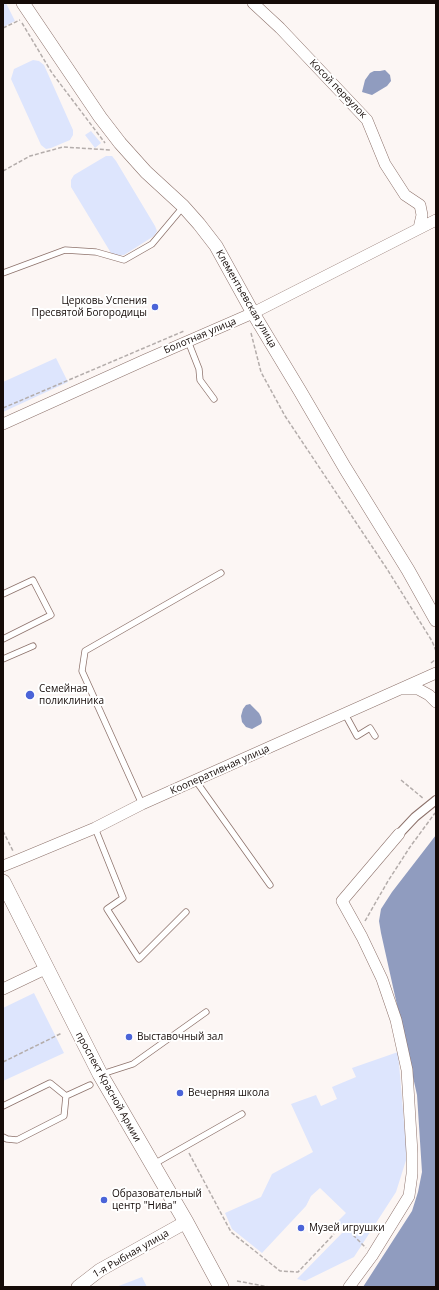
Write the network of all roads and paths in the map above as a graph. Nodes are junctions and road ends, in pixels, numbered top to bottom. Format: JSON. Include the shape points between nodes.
{"nodes":[{"id":1,"x":23,"y":3,"type":"edge"},
{"id":2,"x":253,"y":3,"type":"edge"},
{"id":3,"x":20,"y":20,"type":"dead end"},
{"id":4,"x":3,"y":28,"type":"edge"},
{"id":5,"x":113,"y":150,"type":"dead end"},
{"id":6,"x":3,"y":171,"type":"edge"},
{"id":7,"x":183,"y":206,"type":"junction"},
{"id":8,"x":436,"y":220,"type":"edge"},
{"id":9,"x":419,"y":228,"type":"junction"},
{"id":10,"x":3,"y":273,"type":"edge"},
{"id":11,"x":253,"y":313,"type":"junction"},
{"id":12,"x":188,"y":330,"type":"dead end"},
{"id":13,"x":250,"y":330,"type":"dead end"},
{"id":14,"x":188,"y":341,"type":"junction"},
{"id":15,"x":214,"y":399,"type":"dead end"},
{"id":16,"x":3,"y":408,"type":"edge"},
{"id":17,"x":3,"y":424,"type":"edge"},
{"id":18,"x":221,"y":574,"type":"dead end"},
{"id":19,"x":3,"y":594,"type":"edge"},
{"id":20,"x":436,"y":620,"type":"edge"},
{"id":21,"x":3,"y":639,"type":"edge"},
{"id":22,"x":33,"y":646,"type":"dead end"},
{"id":23,"x":436,"y":652,"type":"edge"},
{"id":24,"x":3,"y":659,"type":"edge"},
{"id":25,"x":436,"y":673,"type":"edge"},
{"id":26,"x":399,"y":690,"type":"junction"},
{"id":27,"x":436,"y":702,"type":"edge"},
{"id":28,"x":346,"y":714,"type":"junction"},
{"id":29,"x":375,"y":736,"type":"dead end"},
{"id":30,"x":400,"y":780,"type":"dead end"},
{"id":31,"x":196,"y":781,"type":"junction"},
{"id":32,"x":433,"y":802,"type":"edge"},
{"id":33,"x":142,"y":804,"type":"junction"},
{"id":34,"x":436,"y":812,"type":"edge"},
{"id":35,"x":95,"y":828,"type":"junction"},
{"id":36,"x":3,"y":831,"type":"edge"},
{"id":37,"x":399,"y":834,"type":"joint"},
{"id":38,"x":14,"y":852,"type":"dead end"},
{"id":39,"x":3,"y":866,"type":"edge"},
{"id":40,"x":3,"y":882,"type":"edge"},
{"id":41,"x":270,"y":885,"type":"dead end"},
{"id":42,"x":186,"y":912,"type":"dead end"},
{"id":43,"x":362,"y":937,"type":"junction"},
{"id":44,"x":47,"y":968,"type":"junction"},
{"id":45,"x":3,"y":989,"type":"edge"},
{"id":46,"x":206,"y":1012,"type":"dead end"},
{"id":47,"x":62,"y":1033,"type":"dead end"},
{"id":48,"x":3,"y":1062,"type":"edge"},
{"id":49,"x":95,"y":1079,"type":"junction"},
{"id":50,"x":66,"y":1096,"type":"junction"},
{"id":51,"x":3,"y":1106,"type":"edge"},
{"id":52,"x":242,"y":1114,"type":"dead end"},
{"id":53,"x":3,"y":1137,"type":"edge"},
{"id":54,"x":185,"y":1146,"type":"junction"},
{"id":55,"x":152,"y":1165,"type":"junction"},
{"id":56,"x":186,"y":1222,"type":"junction"},
{"id":57,"x":334,"y":1234,"type":"dead end"},
{"id":58,"x":353,"y":1235,"type":"dead end"},
{"id":59,"x":372,"y":1255,"type":"junction"},
{"id":60,"x":237,"y":1281,"type":"dead end"},
{"id":61,"x":78,"y":1287,"type":"edge"},
{"id":62,"x":221,"y":1287,"type":"edge"},
{"id":63,"x":269,"y":1287,"type":"edge"},
{"id":64,"x":349,"y":1287,"type":"edge"}],
"edges":[{"from":1,"to":7,"type":"street","name":"Клементьевская улица","via":[[96,112],[120,143],[146,172]]},
{"from":2,"to":9,"type":"street","name":"Косой переулок","via":[[367,120],[385,164],[405,195],[420,205],[422,215]]},
{"from":3,"to":4,"type":"path"},
{"from":5,"to":6,"type":"path","via":[[63,147],[30,156]]},
{"from":7,"to":10,"type":"lane","via":[[152,244],[124,260],[96,252],[65,250]]},
{"from":7,"to":11,"type":"street","name":"Клементьевская улица","via":[[216,246]]},
{"from":8,"to":9,"type":"street","name":"Болотная улица"},
{"from":9,"to":11,"type":"street","name":"Болотная улица"},
{"from":11,"to":14,"type":"street","name":"Болотная улица"},
{"from":11,"to":20,"type":"street","name":"Клементьевская улица"},
{"from":12,"to":16,"type":"path"},
{"from":13,"to":23,"type":"path","via":[[261,372],[285,416],[387,569]]},
{"from":14,"to":15,"type":"lane","via":[[199,369],[200,380]]},
{"from":14,"to":17,"type":"street","name":"Болотная улица"},
{"from":18,"to":33,"type":"lane","via":[[85,651],[82,671]]},
{"from":19,"to":21,"type":"lane","via":[[33,580],[51,615]]},
{"from":22,"to":24,"type":"lane"},
{"from":25,"to":26,"type":"street","name":"Кооперативная улица"},
{"from":26,"to":27,"type":"street","via":[[418,689]]},
{"from":26,"to":28,"type":"street","name":"Кооперативная улица"},
{"from":28,"to":29,"type":"lane","via":[[357,736],[370,728]]},
{"from":28,"to":31,"type":"street","name":"Кооперативная улица"},
{"from":30,"to":32,"type":"path"},
{"from":31,"to":33,"type":"street","name":"Кооперативная улица"},
{"from":31,"to":41,"type":"lane"},
{"from":32,"to":37,"type":"street"},
{"from":33,"to":35,"type":"street","name":"Кооперативная улица"},
{"from":34,"to":43,"type":"path","via":[[410,847],[374,904],[366,918]]},
{"from":35,"to":39,"type":"street","name":"Кооперативная улица"},
{"from":35,"to":42,"type":"lane","via":[[123,898],[107,909],[139,959]]},
{"from":36,"to":38,"type":"path"},
{"from":37,"to":43,"type":"street","via":[[342,901]]},
{"from":40,"to":44,"type":"main road","name":"проспект Красной Армии"},
{"from":43,"to":59,"type":"street","via":[[382,979],[396,1020],[407,1070],[412,1153],[409,1196]]},
{"from":44,"to":45,"type":"street"},
{"from":44,"to":49,"type":"main road","name":"проспект Красной Армии"},
{"from":46,"to":49,"type":"lane","via":[[133,1064]]},
{"from":47,"to":48,"type":"path"},
{"from":49,"to":50,"type":"lane"},
{"from":49,"to":55,"type":"main road","name":"проспект Красной Армии"},
{"from":50,"to":51,"type":"lane","via":[[50,1083]]},
{"from":50,"to":53,"type":"lane","via":[[64,1116],[17,1140]]},
{"from":52,"to":54,"type":"lane"},
{"from":54,"to":55,"type":"lane"},
{"from":54,"to":57,"type":"path","via":[[232,1232],[280,1271],[298,1272]]},
{"from":55,"to":56,"type":"main road","name":"проспект Красной Армии"},
{"from":56,"to":61,"type":"street","name":"1-я Рыбная улица","via":[[100,1270]]},
{"from":56,"to":62,"type":"main road","name":"проспект Красной Армии"},
{"from":58,"to":59,"type":"path"},
{"from":59,"to":64,"type":"street"},
{"from":60,"to":63,"type":"path"}]}
